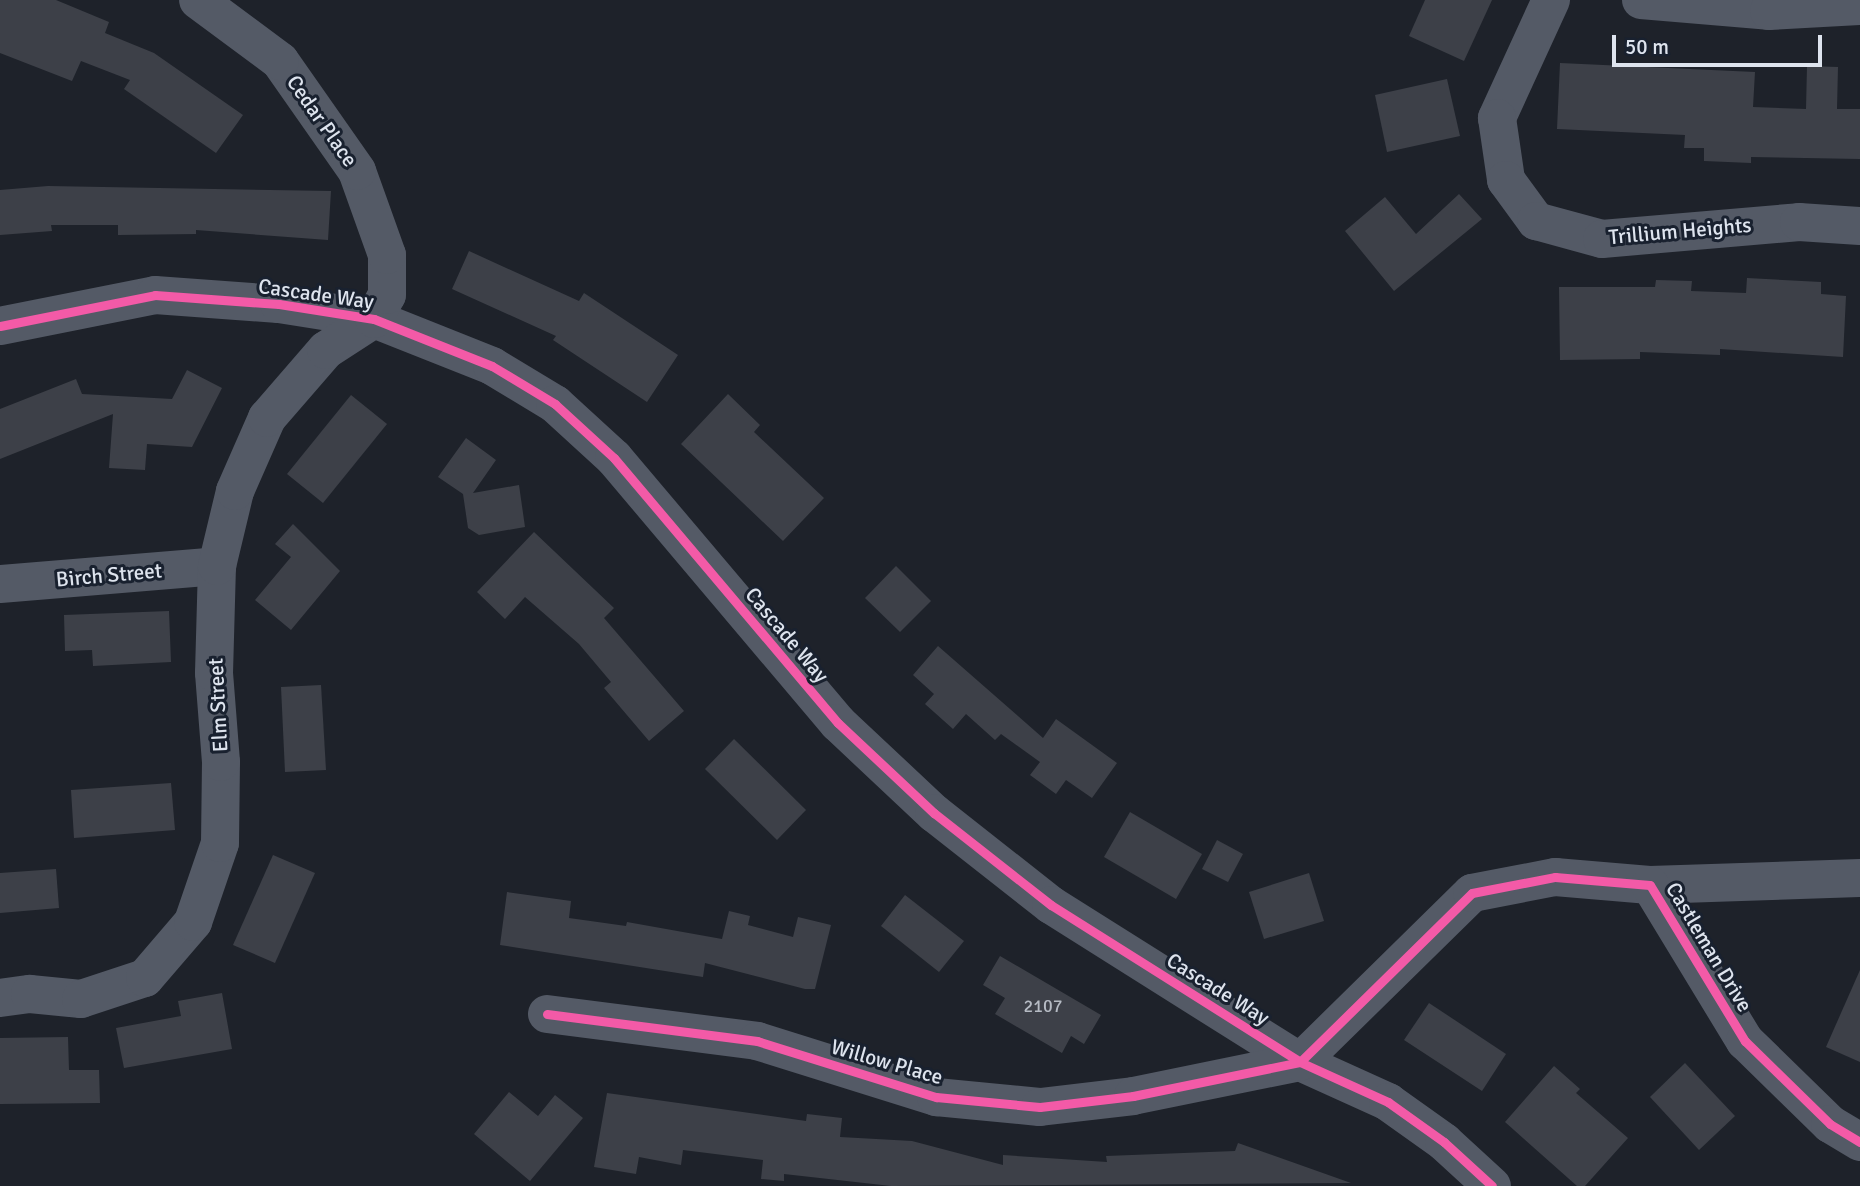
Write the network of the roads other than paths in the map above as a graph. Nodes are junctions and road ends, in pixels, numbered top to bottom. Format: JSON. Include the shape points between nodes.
{"nodes":[{"id":1,"x":198,"y":0,"type":"edge"},
{"id":2,"x":1551,"y":0,"type":"edge"},
{"id":3,"x":1640,"y":0,"type":"edge"},
{"id":4,"x":1860,"y":6,"type":"edge"},
{"id":5,"x":1860,"y":226,"type":"edge"},
{"id":6,"x":374,"y":319,"type":"junction"},
{"id":7,"x":0,"y":326,"type":"edge"},
{"id":8,"x":217,"y":566,"type":"junction"},
{"id":9,"x":0,"y":584,"type":"edge"},
{"id":10,"x":1860,"y":878,"type":"edge"},
{"id":11,"x":1650,"y":884,"type":"junction"},
{"id":12,"x":0,"y":998,"type":"edge"},
{"id":13,"x":547,"y":1014,"type":"dead end"},
{"id":14,"x":1300,"y":1062,"type":"junction"},
{"id":15,"x":1860,"y":1142,"type":"edge"},
{"id":16,"x":1492,"y":1186,"type":"edge"}],
"edges":[{"from":1,"to":6,"type":"street","name":"Cedar Place","via":[[280,61],[357,171],[387,255],[387,295]]},
{"from":2,"to":5,"type":"street","name":"Trillium Heights","via":[[1497,118],[1506,180],[1536,221],[1602,239],[1799,222]]},
{"from":3,"to":4,"type":"street","via":[[1769,11]]},
{"from":6,"to":7,"type":"street","name":"Cascade Way","via":[[279,304],[155,295]]},
{"from":6,"to":8,"type":"street","name":"Elm Street","via":[[326,350],[267,418],[235,491]]},
{"from":6,"to":14,"type":"street","name":"Cascade Way","via":[[492,366],[555,404],[614,458],[676,527],[838,723],[934,813],[1051,905]]},
{"from":8,"to":9,"type":"street","name":"Birch Street"},
{"from":8,"to":12,"type":"street","name":"Elm Street","via":[[214,673],[221,762],[220,843],[192,922],[145,978],[81,999],[30,994]]},
{"from":10,"to":11,"type":"street"},
{"from":11,"to":14,"type":"street","name":"Castleman Drive","via":[[1555,877],[1472,893]]},
{"from":11,"to":15,"type":"street","name":"Castleman Drive","via":[[1745,1041],[1830,1124]]},
{"from":13,"to":14,"type":"street","name":"Willow Place","via":[[757,1041],[936,1097],[1040,1107],[1133,1096]]},
{"from":14,"to":16,"type":"street","name":"Cascade Way","via":[[1388,1102],[1444,1142]]}]}
